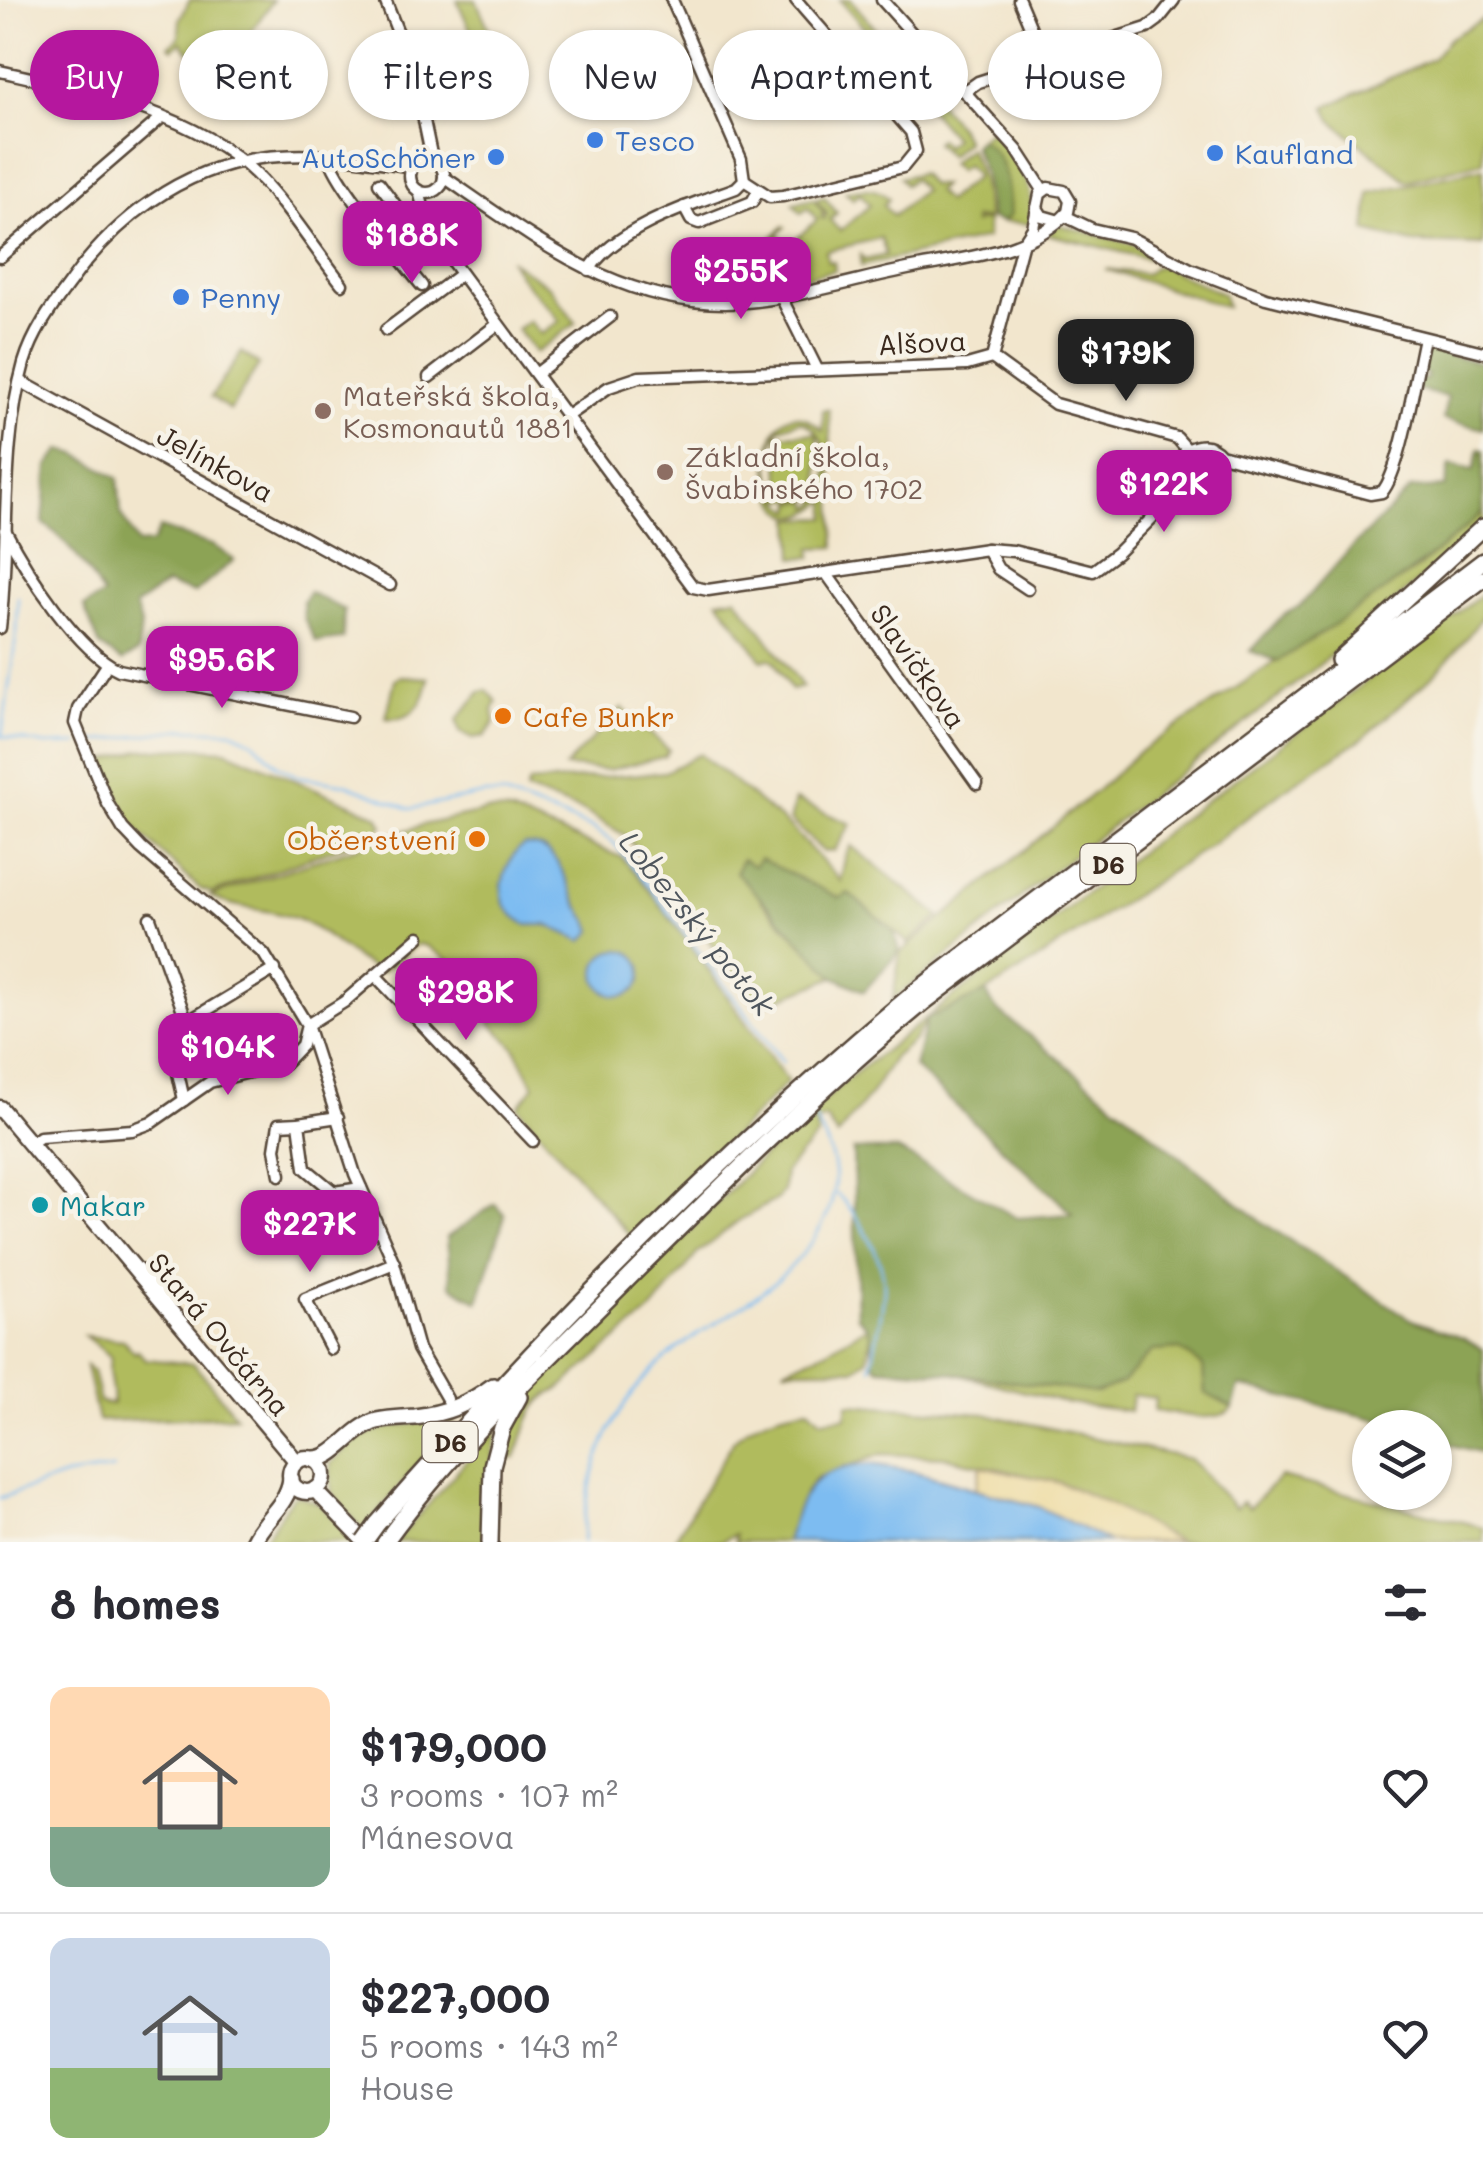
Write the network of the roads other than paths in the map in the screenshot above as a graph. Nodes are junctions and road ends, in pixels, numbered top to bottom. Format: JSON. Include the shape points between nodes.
{"nodes":[{"id":1,"x":385,"y":0,"type":"edge"},
{"id":2,"x":672,"y":0,"type":"edge"},
{"id":3,"x":796,"y":0,"type":"edge"},
{"id":4,"x":882,"y":0,"type":"edge"},
{"id":5,"x":1019,"y":0,"type":"edge"},
{"id":6,"x":1174,"y":0,"type":"edge"},
{"id":7,"x":909,"y":30,"type":"edge"},
{"id":8,"x":1032,"y":30,"type":"edge"},
{"id":9,"x":1141,"y":30,"type":"edge"},
{"id":10,"x":0,"y":71,"type":"edge"},
{"id":11,"x":968,"y":96,"type":"edge"},
{"id":12,"x":161,"y":118,"type":"junction"},
{"id":13,"x":330,"y":158,"type":"junction"},
{"id":14,"x":242,"y":162,"type":"junction"},
{"id":15,"x":418,"y":166,"type":"junction"},
{"id":16,"x":744,"y":180,"type":"junction"},
{"id":17,"x":379,"y":183,"type":"dead end"},
{"id":18,"x":433,"y":187,"type":"junction"},
{"id":19,"x":1043,"y":190,"type":"junction"},
{"id":20,"x":758,"y":192,"type":"junction"},
{"id":21,"x":684,"y":208,"type":"junction"},
{"id":22,"x":1037,"y":208,"type":"junction"},
{"id":23,"x":1060,"y":218,"type":"junction"},
{"id":24,"x":427,"y":222,"type":"junction"},
{"id":25,"x":1022,"y":245,"type":"junction"},
{"id":26,"x":0,"y":257,"type":"edge"},
{"id":27,"x":589,"y":270,"type":"junction"},
{"id":28,"x":461,"y":274,"type":"junction"},
{"id":29,"x":342,"y":284,"type":"dead end"},
{"id":30,"x":422,"y":286,"type":"dead end"},
{"id":31,"x":781,"y":297,"type":"junction"},
{"id":32,"x":610,"y":318,"type":"dead end"},
{"id":33,"x":498,"y":324,"type":"junction"},
{"id":34,"x":386,"y":330,"type":"dead end"},
{"id":35,"x":1424,"y":338,"type":"junction"},
{"id":36,"x":1483,"y":352,"type":"edge"},
{"id":37,"x":992,"y":358,"type":"junction"},
{"id":38,"x":817,"y":369,"type":"junction"},
{"id":39,"x":536,"y":374,"type":"junction"},
{"id":40,"x":428,"y":377,"type":"dead end"},
{"id":41,"x":20,"y":381,"type":"junction"},
{"id":42,"x":567,"y":416,"type":"junction"},
{"id":43,"x":1189,"y":450,"type":"junction"},
{"id":44,"x":1483,"y":527,"type":"edge"},
{"id":45,"x":2,"y":529,"type":"edge"},
{"id":46,"x":987,"y":549,"type":"junction"},
{"id":47,"x":1483,"y":562,"type":"edge"},
{"id":48,"x":26,"y":570,"type":"junction"},
{"id":49,"x":826,"y":573,"type":"junction"},
{"id":50,"x":1483,"y":579,"type":"edge"},
{"id":51,"x":3,"y":580,"type":"junction"},
{"id":52,"x":390,"y":585,"type":"dead end"},
{"id":53,"x":1028,"y":589,"type":"dead end"},
{"id":54,"x":0,"y":628,"type":"edge"},
{"id":55,"x":108,"y":665,"type":"junction"},
{"id":56,"x":1288,"y":709,"type":"junction"},
{"id":57,"x":350,"y":717,"type":"dead end"},
{"id":58,"x":977,"y":784,"type":"dead end"},
{"id":59,"x":150,"y":918,"type":"dead end"},
{"id":60,"x":419,"y":937,"type":"dead end"},
{"id":61,"x":275,"y":969,"type":"junction"},
{"id":62,"x":375,"y":974,"type":"junction"},
{"id":63,"x":187,"y":1022,"type":"junction"},
{"id":64,"x":306,"y":1025,"type":"junction"},
{"id":65,"x":184,"y":1100,"type":"junction"},
{"id":66,"x":0,"y":1108,"type":"edge"},
{"id":67,"x":338,"y":1117,"type":"junction"},
{"id":68,"x":299,"y":1123,"type":"junction"},
{"id":69,"x":533,"y":1141,"type":"dead end"},
{"id":70,"x":30,"y":1144,"type":"junction"},
{"id":71,"x":280,"y":1175,"type":"dead end"},
{"id":72,"x":361,"y":1188,"type":"junction"},
{"id":73,"x":394,"y":1264,"type":"junction"},
{"id":74,"x":331,"y":1349,"type":"dead end"},
{"id":75,"x":530,"y":1367,"type":"junction"},
{"id":76,"x":447,"y":1399,"type":"dead end"},
{"id":77,"x":304,"y":1461,"type":"junction"},
{"id":78,"x":291,"y":1479,"type":"junction"},
{"id":79,"x":316,"y":1490,"type":"junction"},
{"id":80,"x":384,"y":1533,"type":"edge"},
{"id":81,"x":253,"y":1542,"type":"edge"},
{"id":82,"x":365,"y":1542,"type":"edge"},
{"id":83,"x":490,"y":1542,"type":"edge"}],
"edges":[{"from":1,"to":15,"type":"street","via":[[414,74],[422,119]]},
{"from":2,"to":16,"type":"street","via":[[741,158]]},
{"from":3,"to":20,"type":"street","via":[[911,132],[916,147],[903,166],[783,196]]},
{"from":4,"to":7,"type":"street"},
{"from":5,"to":8,"type":"street"},
{"from":6,"to":9,"type":"street"},
{"from":10,"to":12,"type":"street"},
{"from":11,"to":19,"type":"street"},
{"from":12,"to":14,"type":"street","via":[[194,130]]},
{"from":12,"to":26,"type":"street"},
{"from":13,"to":14,"type":"street"},
{"from":13,"to":15,"type":"street"},
{"from":13,"to":30,"type":"street"},
{"from":14,"to":29,"type":"street"},
{"from":14,"to":41,"type":"street","via":[[159,195],[94,249],[36,333]]},
{"from":15,"to":18,"type":"street"},
{"from":15,"to":18,"type":"street","via":[[441,166]]},
{"from":16,"to":20,"type":"street"},
{"from":16,"to":21,"type":"street"},
{"from":17,"to":24,"type":"street","via":[[404,217]]},
{"from":18,"to":24,"type":"street"},
{"from":18,"to":27,"type":"street","via":[[486,205]]},
{"from":19,"to":22,"type":"street"},
{"from":19,"to":23,"type":"street","via":[[1064,191],[1070,201]]},
{"from":20,"to":21,"type":"street","via":[[752,202],[698,222]]},
{"from":21,"to":27,"type":"street","via":[[607,250]]},
{"from":22,"to":23,"type":"street","via":[[1042,216]]},
{"from":22,"to":25,"type":"street","name":"Alšova"},
{"from":23,"to":25,"type":"street"},
{"from":23,"to":35,"type":"street","via":[[1131,238],[1266,298]]},
{"from":24,"to":28,"type":"street"},
{"from":25,"to":31,"type":"street"},
{"from":25,"to":37,"type":"street","name":"Alšova"},
{"from":27,"to":31,"type":"street","via":[[669,299]]},
{"from":28,"to":33,"type":"street"},
{"from":28,"to":34,"type":"street"},
{"from":31,"to":38,"type":"street"},
{"from":32,"to":39,"type":"street"},
{"from":33,"to":39,"type":"street"},
{"from":33,"to":40,"type":"street"},
{"from":35,"to":36,"type":"street"},
{"from":35,"to":43,"type":"street","via":[[1386,489],[1375,494],[1286,472],[1204,444]]},
{"from":37,"to":38,"type":"street","name":"Alšova","via":[[968,365]]},
{"from":37,"to":43,"type":"street","via":[[1055,404],[1177,438]]},
{"from":38,"to":42,"type":"street","name":"Alšova","via":[[639,377],[609,387]]},
{"from":39,"to":42,"type":"street"},
{"from":41,"to":45,"type":"street"},
{"from":41,"to":52,"type":"street","name":"Jelínkova"},
{"from":42,"to":49,"type":"street","name":"Slavíčkova","via":[[693,586],[708,590]]},
{"from":43,"to":46,"type":"street","name":"Slavíčkova","via":[[1189,481],[1093,571]]},
{"from":44,"to":56,"type":"highway"},
{"from":45,"to":48,"type":"street"},
{"from":45,"to":51,"type":"street"},
{"from":46,"to":49,"type":"street","name":"Slavíčkova"},
{"from":46,"to":53,"type":"street","via":[[998,569]]},
{"from":47,"to":56,"type":"highway","number":"D6"},
{"from":48,"to":51,"type":"street"},
{"from":48,"to":55,"type":"street"},
{"from":49,"to":58,"type":"street","name":"Slavíčkova"},
{"from":50,"to":75,"type":"highway","number":"D6","via":[[839,1072]]},
{"from":51,"to":54,"type":"street"},
{"from":55,"to":57,"type":"street"},
{"from":55,"to":61,"type":"street","via":[[75,723],[108,804],[123,829]]},
{"from":56,"to":75,"type":"highway","number":"D6","via":[[831,1061],[760,1124]]},
{"from":59,"to":63,"type":"street"},
{"from":60,"to":62,"type":"street"},
{"from":61,"to":63,"type":"street"},
{"from":61,"to":64,"type":"street"},
{"from":62,"to":64,"type":"street"},
{"from":62,"to":69,"type":"street"},
{"from":63,"to":65,"type":"street","via":[[170,1038]]},
{"from":64,"to":65,"type":"street","via":[[302,1045],[285,1063],[210,1082]]},
{"from":64,"to":67,"type":"street"},
{"from":65,"to":70,"type":"street","via":[[132,1130],[40,1137]]},
{"from":66,"to":70,"type":"main road","name":"Stará Ovčárna"},
{"from":67,"to":68,"type":"street"},
{"from":67,"to":72,"type":"street"},
{"from":68,"to":71,"type":"street","via":[[279,1124]]},
{"from":68,"to":72,"type":"street","via":[[305,1168],[334,1192]]},
{"from":70,"to":77,"type":"main road","name":"Stará Ovčárna"},
{"from":72,"to":73,"type":"street"},
{"from":73,"to":74,"type":"street","via":[[305,1299]]},
{"from":73,"to":76,"type":"street","via":[[418,1349]]},
{"from":75,"to":77,"type":"highway","via":[[460,1407],[377,1421],[353,1432],[328,1458]]},
{"from":75,"to":80,"type":"highway","number":"D6"},
{"from":75,"to":83,"type":"highway","via":[[495,1453]]},
{"from":77,"to":78,"type":"main road","via":[[291,1470]]},
{"from":77,"to":79,"type":"main road","via":[[324,1472]]},
{"from":78,"to":79,"type":"main road","via":[[298,1489]]},
{"from":78,"to":81,"type":"highway","via":[[287,1497]]},
{"from":79,"to":82,"type":"main road"},
{"from":80,"to":82,"type":"highway","number":"D6","bridge":true}]}
